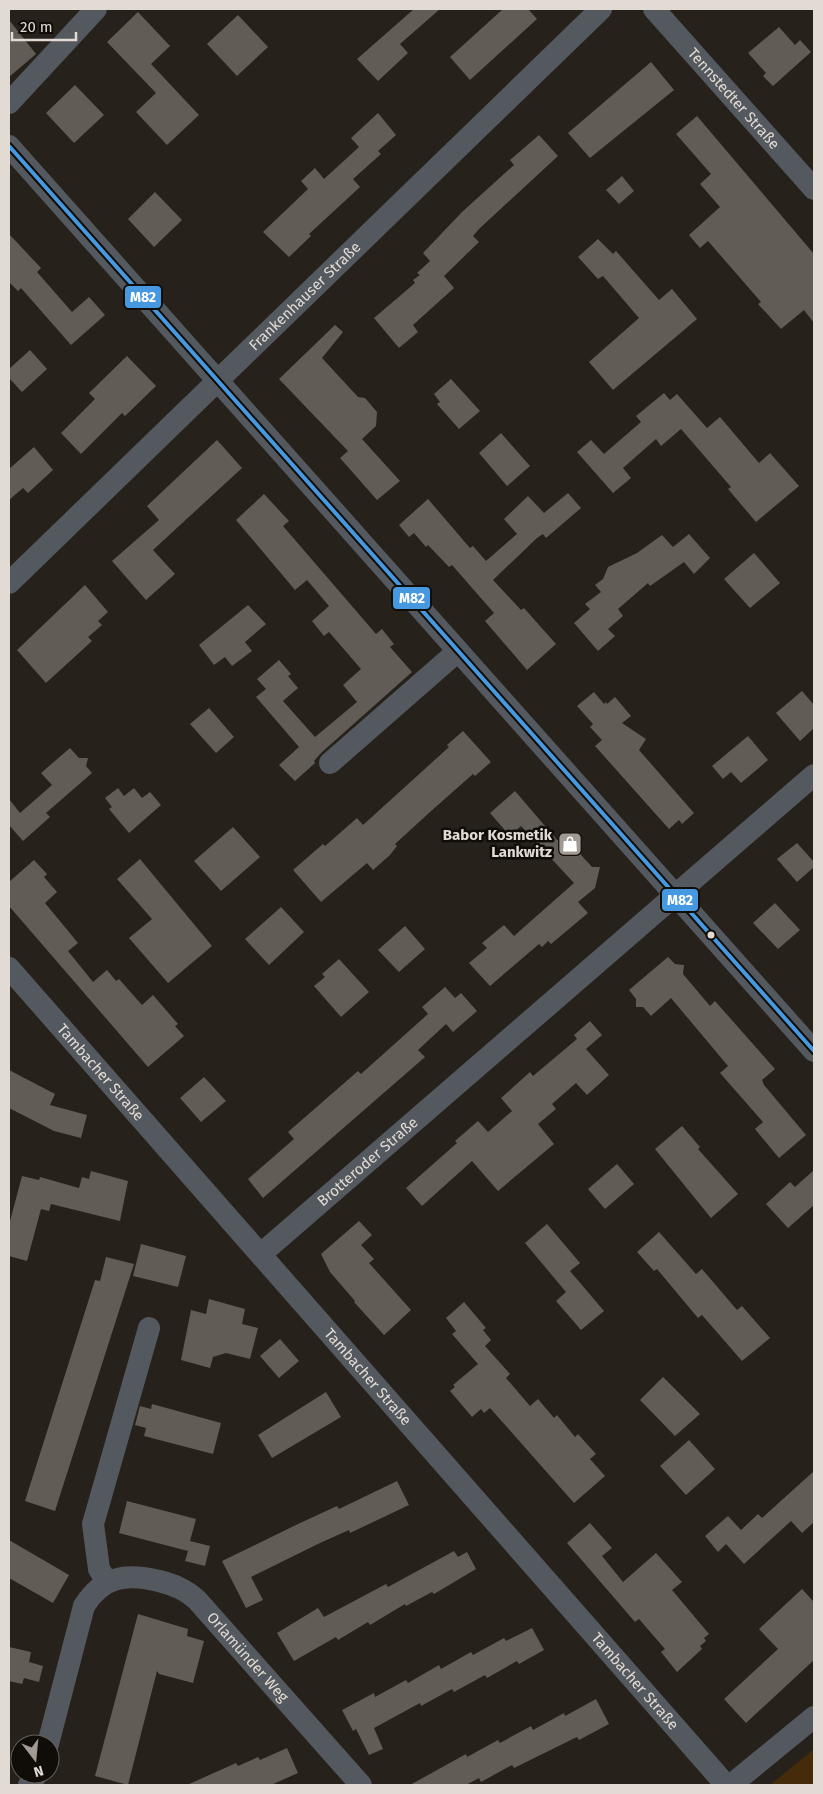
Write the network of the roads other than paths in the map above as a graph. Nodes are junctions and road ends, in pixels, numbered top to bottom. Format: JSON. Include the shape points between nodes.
{"nodes":[{"id":1,"x":96,"y":9,"type":"edge"},
{"id":2,"x":601,"y":9,"type":"edge"},
{"id":3,"x":654,"y":9,"type":"edge"},
{"id":4,"x":9,"y":103,"type":"edge"},
{"id":5,"x":9,"y":146,"type":"edge"},
{"id":6,"x":814,"y":189,"type":"edge"},
{"id":7,"x":218,"y":381,"type":"junction"},
{"id":8,"x":9,"y":584,"type":"edge"},
{"id":9,"x":458,"y":651,"type":"junction"},
{"id":10,"x":330,"y":763,"type":"dead end"},
{"id":11,"x":814,"y":775,"type":"edge"},
{"id":12,"x":675,"y":895,"type":"junction"},
{"id":13,"x":9,"y":968,"type":"edge"},
{"id":14,"x":814,"y":1051,"type":"edge"},
{"id":15,"x":261,"y":1254,"type":"junction"},
{"id":16,"x":149,"y":1328,"type":"dead end"},
{"id":17,"x":107,"y":1582,"type":"junction"},
{"id":18,"x":814,"y":1717,"type":"edge"},
{"id":19,"x":51,"y":1734,"type":"edge"},
{"id":20,"x":362,"y":1785,"type":"edge"},
{"id":21,"x":726,"y":1785,"type":"edge"},
{"id":22,"x":731,"y":1785,"type":"edge"}],
"edges":[{"from":1,"to":4,"type":"street"},
{"from":2,"to":7,"type":"street","name":"Frankenhauser Straße"},
{"from":3,"to":6,"type":"street","name":"Tennstedter Straße"},
{"from":5,"to":7,"type":"street"},
{"from":7,"to":8,"type":"street","name":"Frankenhauser Straße"},
{"from":7,"to":9,"type":"street"},
{"from":9,"to":10,"type":"street"},
{"from":9,"to":12,"type":"street"},
{"from":11,"to":12,"type":"street","name":"Brotteroder Straße"},
{"from":12,"to":14,"type":"street"},
{"from":12,"to":15,"type":"street","name":"Brotteroder Straße"},
{"from":13,"to":15,"type":"street","name":"Tambacher Straße"},
{"from":15,"to":21,"type":"street","name":"Tambacher Straße"},
{"from":16,"to":17,"type":"street","via":[[93,1524],[99,1569]]},
{"from":17,"to":19,"type":"street","via":[[84,1606]]},
{"from":17,"to":20,"type":"street","name":"Orlamünder Weg","via":[[136,1576],[189,1592]]},
{"from":18,"to":22,"type":"street"}]}
